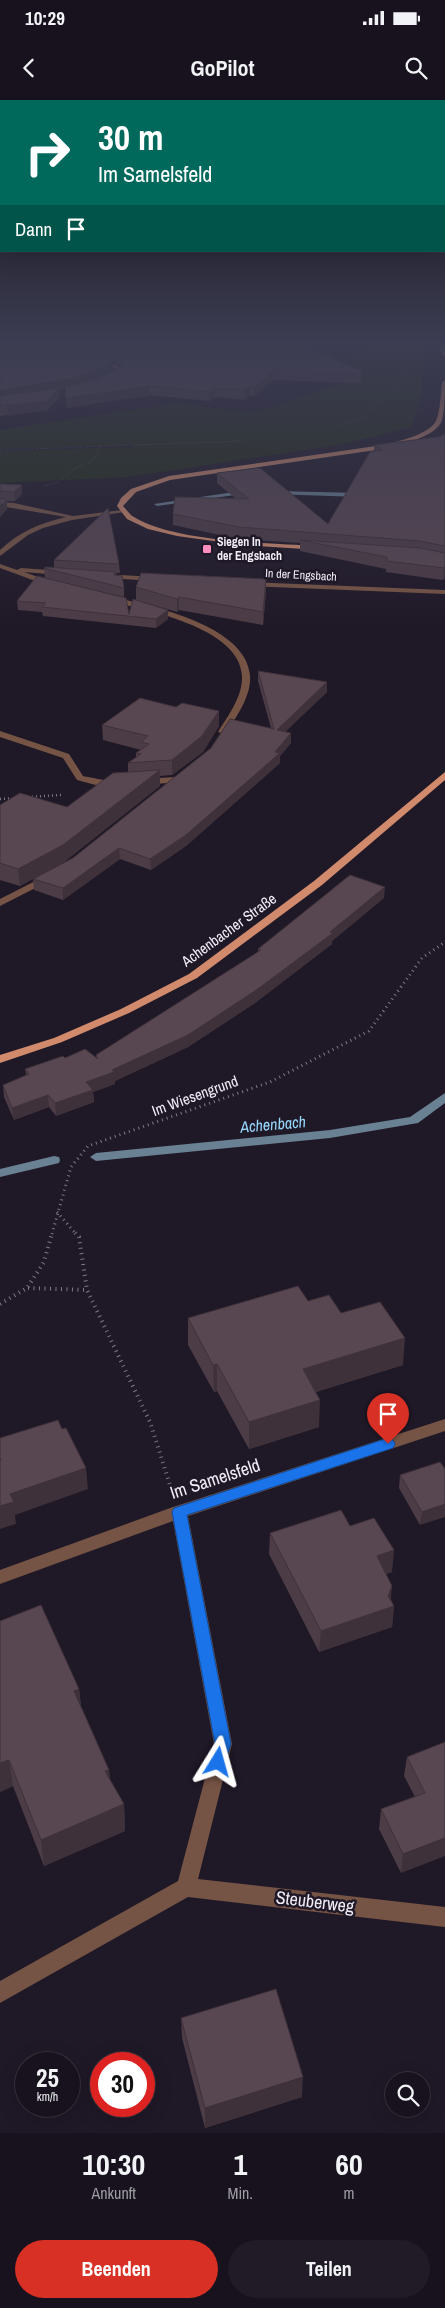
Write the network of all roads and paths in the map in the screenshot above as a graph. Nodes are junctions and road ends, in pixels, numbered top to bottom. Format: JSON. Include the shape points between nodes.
{"nodes":[{"id":1,"x":417,"y":437,"type":"edge"},
{"id":2,"x":245,"y":440,"type":"dead end"},
{"id":3,"x":100,"y":446,"type":"junction"},
{"id":4,"x":0,"y":450,"type":"edge"},
{"id":5,"x":41,"y":487,"type":"dead end"},
{"id":6,"x":0,"y":504,"type":"edge"},
{"id":7,"x":122,"y":512,"type":"junction"},
{"id":8,"x":72,"y":516,"type":"junction"},
{"id":9,"x":324,"y":549,"type":"edge"},
{"id":10,"x":0,"y":554,"type":"edge"},
{"id":11,"x":3,"y":568,"type":"edge"},
{"id":12,"x":65,"y":574,"type":"edge"},
{"id":13,"x":95,"y":576,"type":"edge"},
{"id":14,"x":163,"y":580,"type":"edge"},
{"id":15,"x":238,"y":583,"type":"edge"},
{"id":16,"x":61,"y":587,"type":"edge"},
{"id":17,"x":445,"y":592,"type":"edge"},
{"id":18,"x":99,"y":596,"type":"edge"},
{"id":19,"x":0,"y":734,"type":"edge"},
{"id":20,"x":217,"y":740,"type":"edge"},
{"id":21,"x":445,"y":775,"type":"edge"},
{"id":22,"x":107,"y":785,"type":"junction"},
{"id":23,"x":160,"y":792,"type":"edge"},
{"id":24,"x":28,"y":797,"type":"edge"},
{"id":25,"x":18,"y":798,"type":"edge"},
{"id":26,"x":0,"y":799,"type":"edge"},
{"id":27,"x":60,"y":871,"type":"edge"},
{"id":28,"x":0,"y":903,"type":"edge"},
{"id":29,"x":445,"y":942,"type":"edge"},
{"id":30,"x":0,"y":1059,"type":"edge"},
{"id":31,"x":57,"y":1211,"type":"junction"},
{"id":32,"x":27,"y":1288,"type":"junction"},
{"id":33,"x":87,"y":1290,"type":"junction"},
{"id":34,"x":0,"y":1304,"type":"edge"},
{"id":35,"x":445,"y":1425,"type":"edge"},
{"id":36,"x":179,"y":1512,"type":"junction"},
{"id":37,"x":0,"y":1577,"type":"edge"},
{"id":38,"x":186,"y":1887,"type":"junction"},
{"id":39,"x":445,"y":1917,"type":"edge"},
{"id":40,"x":0,"y":1993,"type":"edge"}],
"edges":[{"from":1,"to":7,"type":"main road","via":[[376,448],[169,478],[127,495],[120,506]]},
{"from":2,"to":3,"type":"path"},
{"from":3,"to":4,"type":"path"},
{"from":3,"to":5,"type":"path","via":[[94,461],[75,468],[59,482]]},
{"from":6,"to":8,"type":"street"},
{"from":7,"to":8,"type":"street"},
{"from":7,"to":9,"type":"main road","via":[[132,520],[177,535]]},
{"from":8,"to":10,"type":"street","via":[[17,537]]},
{"from":11,"to":12,"type":"street"},
{"from":11,"to":16,"type":"street"},
{"from":13,"to":14,"type":"street"},
{"from":15,"to":17,"type":"street","name":"In der Engsbach"},
{"from":18,"to":20,"type":"street","via":[[158,610],[205,628],[231,646],[247,675],[236,710]]},
{"from":19,"to":22,"type":"street","via":[[66,756],[80,778]]},
{"from":21,"to":30,"type":"main road","name":"Achenbacher Straße","via":[[318,883],[193,976],[125,1012],[58,1040]]},
{"from":22,"to":23,"type":"street","via":[[179,776]]},
{"from":22,"to":24,"type":"path","via":[[92,794]]},
{"from":25,"to":26,"type":"path"},
{"from":27,"to":28,"type":"street"},
{"from":29,"to":31,"type":"path","name":"Im Wiesengrund","via":[[422,958],[369,1032],[270,1082],[88,1146],[71,1167]]},
{"from":31,"to":32,"type":"path","name":"Im Wiesengrund","via":[[44,1262]]},
{"from":31,"to":33,"type":"path","via":[[79,1237]]},
{"from":32,"to":33,"type":"path"},
{"from":32,"to":34,"type":"path","name":"Im Wiesengrund"},
{"from":33,"to":36,"type":"path","via":[[150,1422]]},
{"from":35,"to":36,"type":"street","name":"Im Samelsfeld"},
{"from":36,"to":37,"type":"street","name":"Im Samelsfeld"},
{"from":36,"to":38,"type":"street","via":[[223,1744]]},
{"from":38,"to":39,"type":"street","name":"Steuberweg"},
{"from":38,"to":40,"type":"street"}]}
